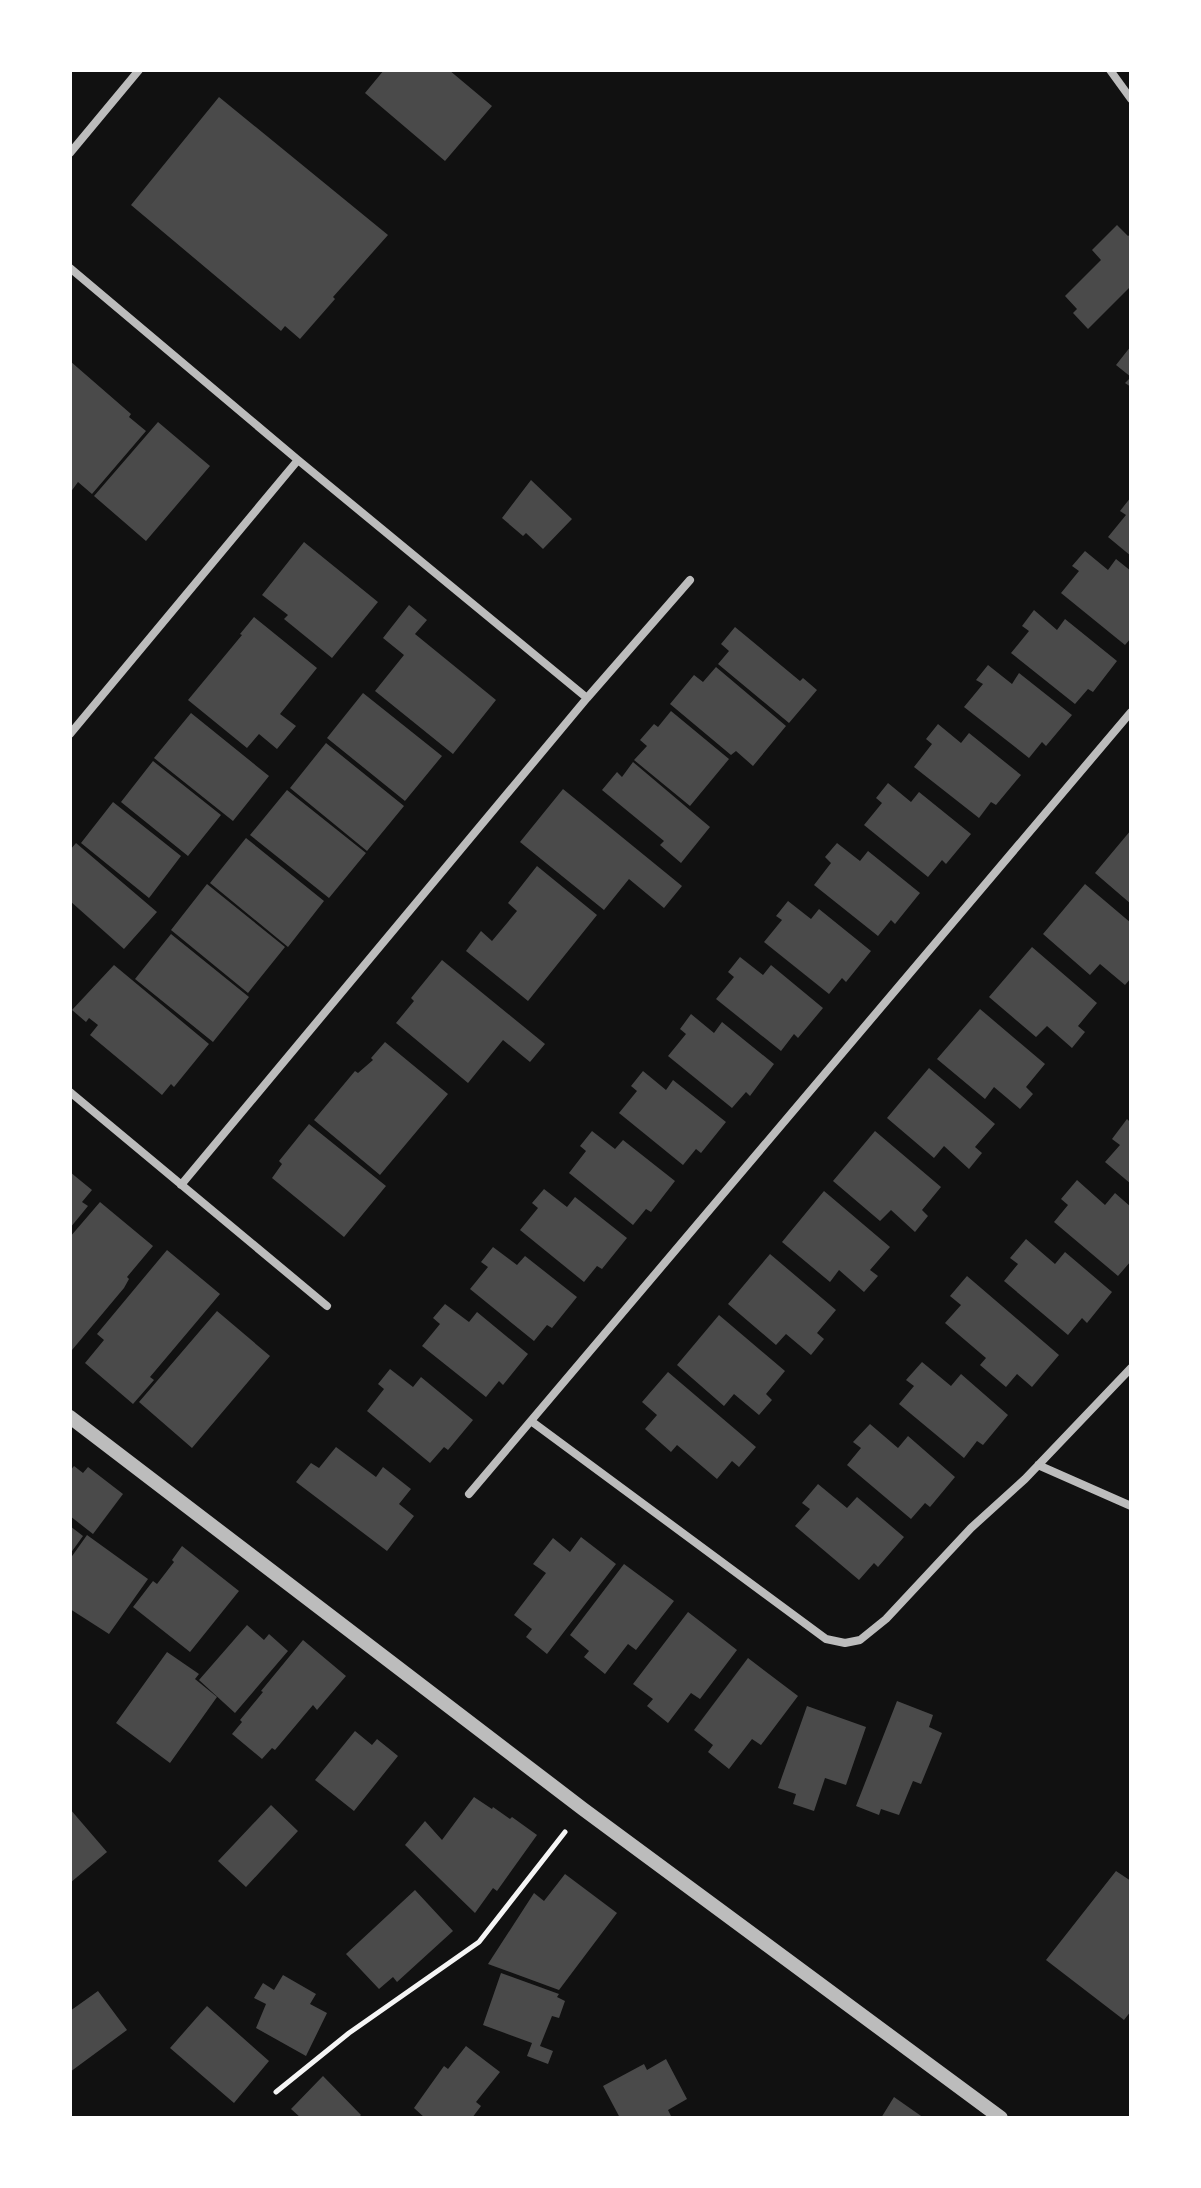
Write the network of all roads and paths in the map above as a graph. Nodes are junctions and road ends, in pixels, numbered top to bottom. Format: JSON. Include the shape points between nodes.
{"nodes":[{"id":1,"x":139,"y":70,"type":"edge"},
{"id":2,"x":1110,"y":70,"type":"edge"},
{"id":3,"x":1131,"y":99,"type":"edge"},
{"id":4,"x":70,"y":153,"type":"edge"},
{"id":5,"x":70,"y":268,"type":"edge"},
{"id":6,"x":298,"y":460,"type":"junction"},
{"id":7,"x":690,"y":580,"type":"dead end"},
{"id":8,"x":587,"y":698,"type":"junction"},
{"id":9,"x":1131,"y":712,"type":"edge"},
{"id":10,"x":70,"y":734,"type":"edge"},
{"id":11,"x":70,"y":1092,"type":"edge"},
{"id":12,"x":181,"y":1185,"type":"junction"},
{"id":13,"x":327,"y":1306,"type":"dead end"},
{"id":14,"x":1131,"y":1368,"type":"edge"},
{"id":15,"x":70,"y":1417,"type":"edge"},
{"id":16,"x":531,"y":1421,"type":"junction"},
{"id":17,"x":1038,"y":1465,"type":"junction"},
{"id":18,"x":469,"y":1494,"type":"dead end"},
{"id":19,"x":1131,"y":1506,"type":"edge"},
{"id":20,"x":583,"y":1809,"type":"junction"},
{"id":21,"x":276,"y":2092,"type":"dead end"},
{"id":22,"x":1001,"y":2118,"type":"edge"}],
"edges":[{"from":1,"to":4,"type":"street"},
{"from":2,"to":3,"type":"street"},
{"from":5,"to":6,"type":"street"},
{"from":6,"to":8,"type":"street"},
{"from":6,"to":10,"type":"street"},
{"from":7,"to":8,"type":"street"},
{"from":8,"to":12,"type":"street"},
{"from":9,"to":16,"type":"street"},
{"from":11,"to":12,"type":"street"},
{"from":12,"to":13,"type":"street"},
{"from":14,"to":17,"type":"street"},
{"from":15,"to":20,"type":"street"},
{"from":16,"to":17,"type":"street","via":[[826,1639],[845,1643],[860,1640],[886,1619]]},
{"from":16,"to":18,"type":"street"},
{"from":17,"to":19,"type":"street"},
{"from":20,"to":21,"type":"path","via":[[479,1942],[349,2033]]},
{"from":20,"to":22,"type":"street"}]}
